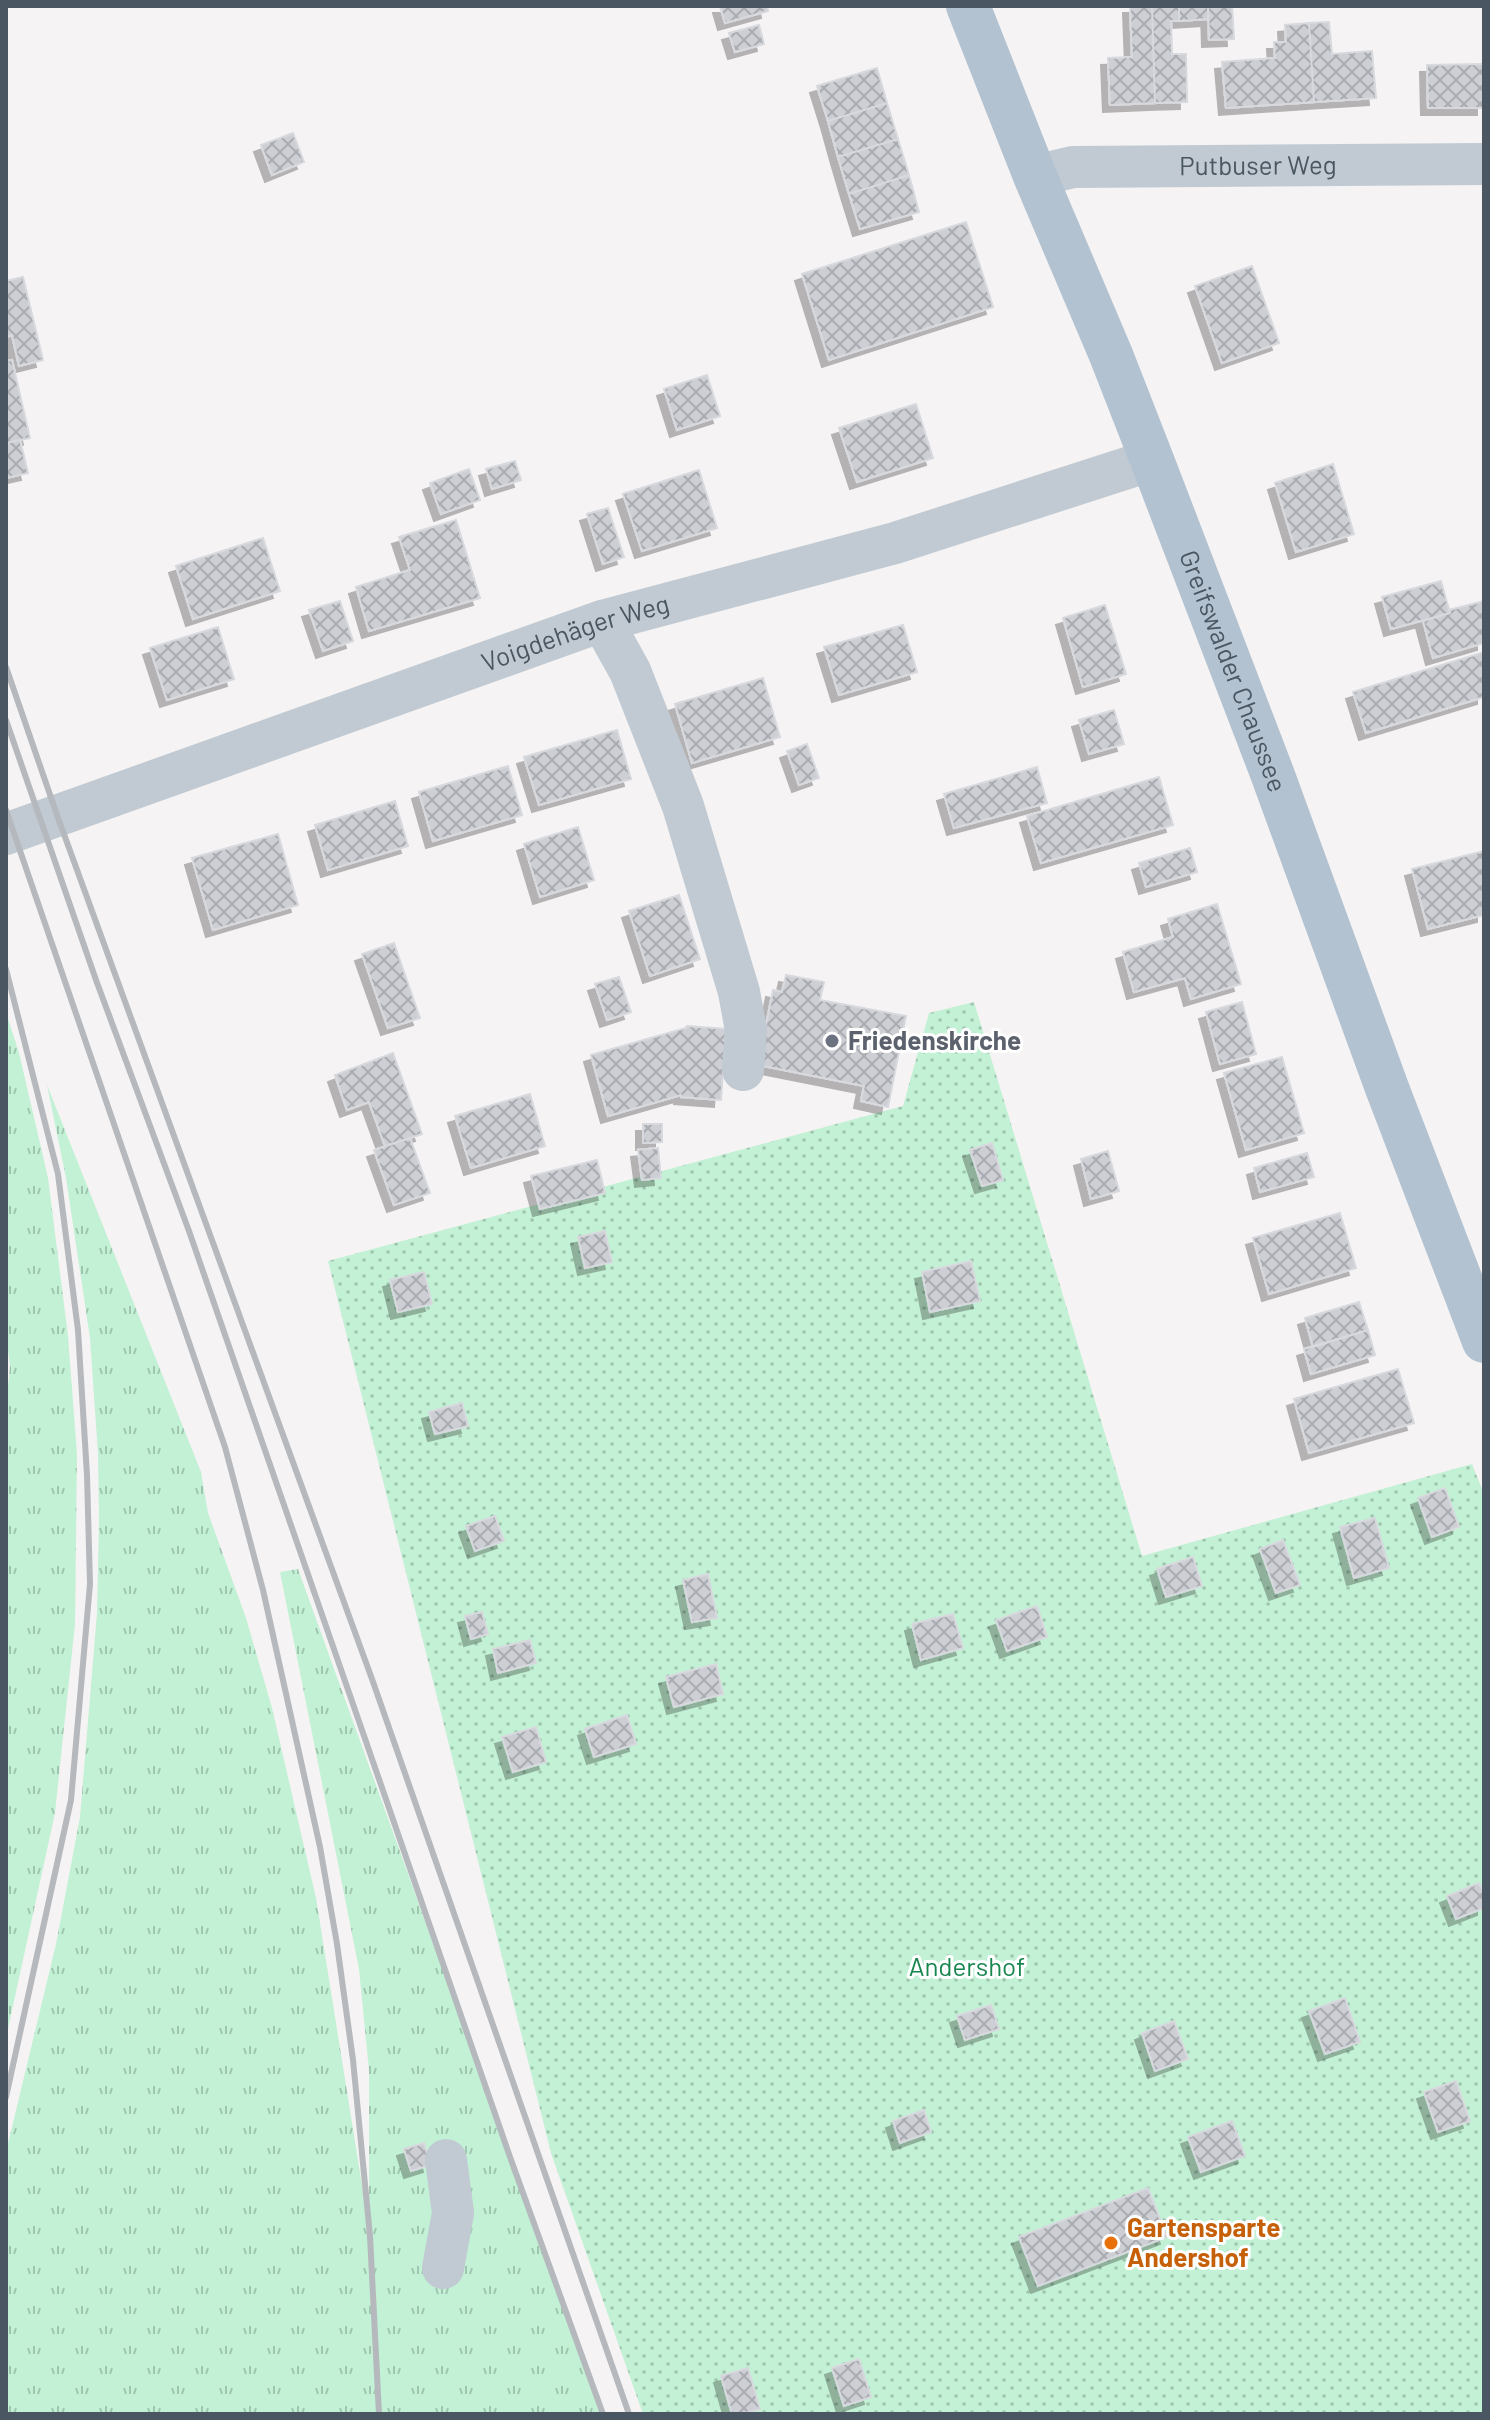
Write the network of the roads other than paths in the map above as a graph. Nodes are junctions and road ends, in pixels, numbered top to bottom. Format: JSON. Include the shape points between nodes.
{"nodes":[{"id":1,"x":968,"y":6,"type":"edge"},
{"id":2,"x":1484,"y":164,"type":"edge"},
{"id":3,"x":1035,"y":176,"type":"junction"},
{"id":4,"x":1152,"y":460,"type":"junction"},
{"id":5,"x":602,"y":621,"type":"junction"},
{"id":6,"x":6,"y":834,"type":"edge"},
{"id":7,"x":743,"y":1070,"type":"dead end"},
{"id":8,"x":1484,"y":1341,"type":"edge"},
{"id":9,"x":446,"y":2160,"type":"dead end"},
{"id":10,"x":443,"y":2268,"type":"dead end"}],
"edges":[{"from":1,"to":3,"type":"main road","name":"Greifswalder Chaussee"},
{"from":2,"to":3,"type":"street","name":"Putbuser Weg","via":[[1073,167]]},
{"from":3,"to":4,"type":"main road","name":"Greifswalder Chaussee"},
{"from":4,"to":5,"type":"street","name":"Voigdehäger Weg","via":[[895,543]]},
{"from":4,"to":8,"type":"main road","name":"Greifswalder Chaussee"},
{"from":5,"to":6,"type":"street","name":"Voigdehäger Weg"},
{"from":5,"to":7,"type":"street","via":[[630,671],[683,806],[739,992],[746,1030]]},
{"from":9,"to":10,"type":"street","via":[[453,2213]]}]}
